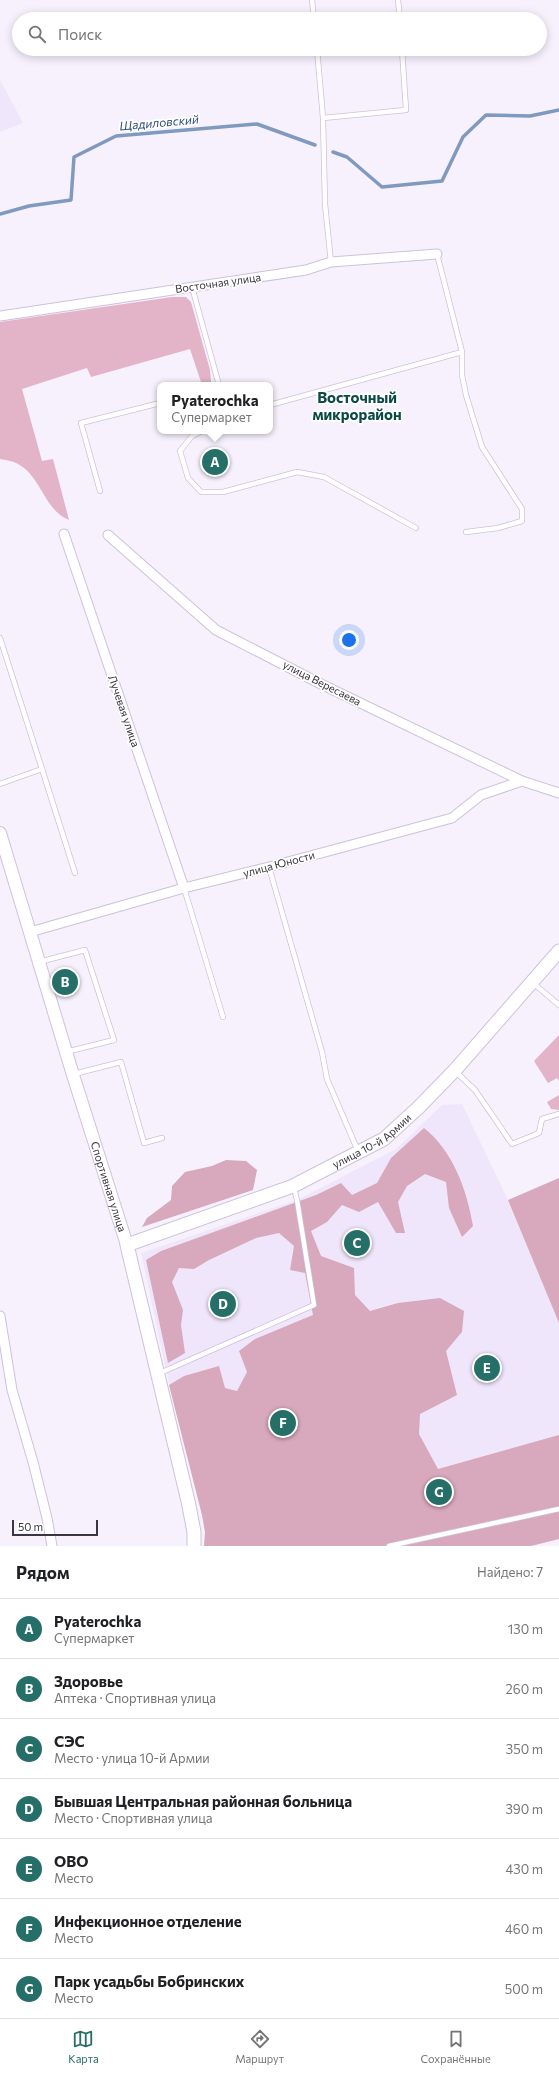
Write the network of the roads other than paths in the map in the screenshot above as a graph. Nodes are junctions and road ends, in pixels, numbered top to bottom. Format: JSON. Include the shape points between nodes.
{"nodes":[{"id":1,"x":312,"y":0,"type":"edge"},
{"id":2,"x":398,"y":0,"type":"edge"},
{"id":3,"x":313,"y":12,"type":"edge"},
{"id":4,"x":399,"y":12,"type":"edge"},
{"id":5,"x":318,"y":56,"type":"edge"},
{"id":6,"x":402,"y":56,"type":"edge"},
{"id":7,"x":323,"y":118,"type":"junction"},
{"id":8,"x":436,"y":254,"type":"joint"},
{"id":9,"x":331,"y":262,"type":"junction"},
{"id":10,"x":192,"y":287,"type":"junction"},
{"id":11,"x":0,"y":316,"type":"edge"},
{"id":12,"x":462,"y":352,"type":"junction"},
{"id":13,"x":218,"y":382,"type":"edge"},
{"id":14,"x":157,"y":404,"type":"edge"},
{"id":15,"x":273,"y":404,"type":"edge"},
{"id":16,"x":196,"y":434,"type":"edge"},
{"id":17,"x":100,"y":491,"type":"dead end"},
{"id":18,"x":416,"y":528,"type":"dead end"},
{"id":19,"x":466,"y":532,"type":"dead end"},
{"id":20,"x":64,"y":534,"type":"dead end"},
{"id":21,"x":108,"y":535,"type":"dead end"},
{"id":22,"x":0,"y":638,"type":"edge"},
{"id":23,"x":42,"y":769,"type":"junction"},
{"id":24,"x":522,"y":781,"type":"junction"},
{"id":25,"x":0,"y":784,"type":"edge"},
{"id":26,"x":559,"y":793,"type":"edge"},
{"id":27,"x":0,"y":833,"type":"edge"},
{"id":28,"x":269,"y":867,"type":"junction"},
{"id":29,"x":75,"y":872,"type":"dead end"},
{"id":30,"x":184,"y":888,"type":"junction"},
{"id":31,"x":30,"y":932,"type":"junction"},
{"id":32,"x":559,"y":951,"type":"edge"},
{"id":33,"x":39,"y":962,"type":"junction"},
{"id":34,"x":532,"y":982,"type":"junction"},
{"id":35,"x":559,"y":1005,"type":"edge"},
{"id":36,"x":223,"y":1017,"type":"dead end"},
{"id":37,"x":66,"y":1052,"type":"junction"},
{"id":38,"x":454,"y":1070,"type":"junction"},
{"id":39,"x":73,"y":1075,"type":"junction"},
{"id":40,"x":559,"y":1114,"type":"edge"},
{"id":41,"x":162,"y":1138,"type":"dead end"},
{"id":42,"x":359,"y":1153,"type":"junction"},
{"id":43,"x":293,"y":1186,"type":"junction"},
{"id":44,"x":127,"y":1245,"type":"junction"},
{"id":45,"x":0,"y":1316,"type":"edge"},
{"id":46,"x":157,"y":1374,"type":"junction"},
{"id":47,"x":559,"y":1509,"type":"edge"},
{"id":48,"x":52,"y":1546,"type":"edge"},
{"id":49,"x":194,"y":1546,"type":"edge"},
{"id":50,"x":389,"y":1546,"type":"edge"}],
"edges":[{"from":1,"to":3,"type":"lane"},
{"from":2,"to":4,"type":"lane"},
{"from":5,"to":7,"type":"lane"},
{"from":6,"to":7,"type":"lane","via":[[406,110]]},
{"from":7,"to":9,"type":"lane","via":[[325,204]]},
{"from":8,"to":9,"type":"street","name":"Восточная улица"},
{"from":8,"to":12,"type":"lane"},
{"from":9,"to":10,"type":"street","name":"Восточная улица","via":[[306,270]]},
{"from":10,"to":11,"type":"street","name":"Восточная улица"},
{"from":10,"to":13,"type":"lane"},
{"from":12,"to":15,"type":"lane"},
{"from":12,"to":19,"type":"lane","via":[[462,375],[482,447],[522,509],[522,521],[498,528]]},
{"from":14,"to":17,"type":"lane","via":[[81,423]]},
{"from":16,"to":18,"type":"lane","via":[[180,451],[188,478],[201,492],[223,492],[297,472],[324,476]]},
{"from":20,"to":30,"type":"street","name":"Лучевая улица"},
{"from":21,"to":24,"type":"street","name":"улица Вересаева","via":[[216,630]]},
{"from":22,"to":23,"type":"lane"},
{"from":23,"to":25,"type":"lane"},
{"from":23,"to":29,"type":"lane"},
{"from":24,"to":26,"type":"street","name":"улица Вересаева"},
{"from":24,"to":28,"type":"street","name":"улица Юности","via":[[481,795],[452,818]]},
{"from":27,"to":31,"type":"street","name":"Спортивная улица"},
{"from":28,"to":30,"type":"street","name":"улица Юности"},
{"from":28,"to":42,"type":"lane","via":[[322,1052],[327,1079]]},
{"from":30,"to":31,"type":"street","name":"улица Юности"},
{"from":30,"to":36,"type":"lane"},
{"from":31,"to":33,"type":"street","name":"Спортивная улица"},
{"from":32,"to":34,"type":"main road","name":"улица 10-й Армии"},
{"from":33,"to":37,"type":"street","name":"Спортивная улица"},
{"from":33,"to":37,"type":"lane","via":[[85,950],[114,1040]]},
{"from":34,"to":35,"type":"lane"},
{"from":34,"to":38,"type":"main road","name":"улица 10-й Армии"},
{"from":37,"to":39,"type":"street","name":"Спортивная улица"},
{"from":38,"to":40,"type":"lane","via":[[475,1090],[512,1144],[539,1133],[542,1119]]},
{"from":38,"to":42,"type":"main road","name":"улица 10-й Армии","via":[[400,1126],[384,1139]]},
{"from":39,"to":41,"type":"lane","via":[[121,1062],[144,1144]]},
{"from":39,"to":44,"type":"street","name":"Спортивная улица"},
{"from":42,"to":43,"type":"main road","name":"улица 10-й Армии"},
{"from":43,"to":44,"type":"main road","name":"улица 10-й Армии"},
{"from":43,"to":46,"type":"lane","via":[[314,1305]]},
{"from":44,"to":46,"type":"main road","name":"Спортивная улица"},
{"from":45,"to":48,"type":"street","via":[[12,1390],[33,1462]]},
{"from":46,"to":49,"type":"main road","name":"Спортивная улица","via":[[188,1501]]},
{"from":47,"to":50,"type":"lane"}]}
